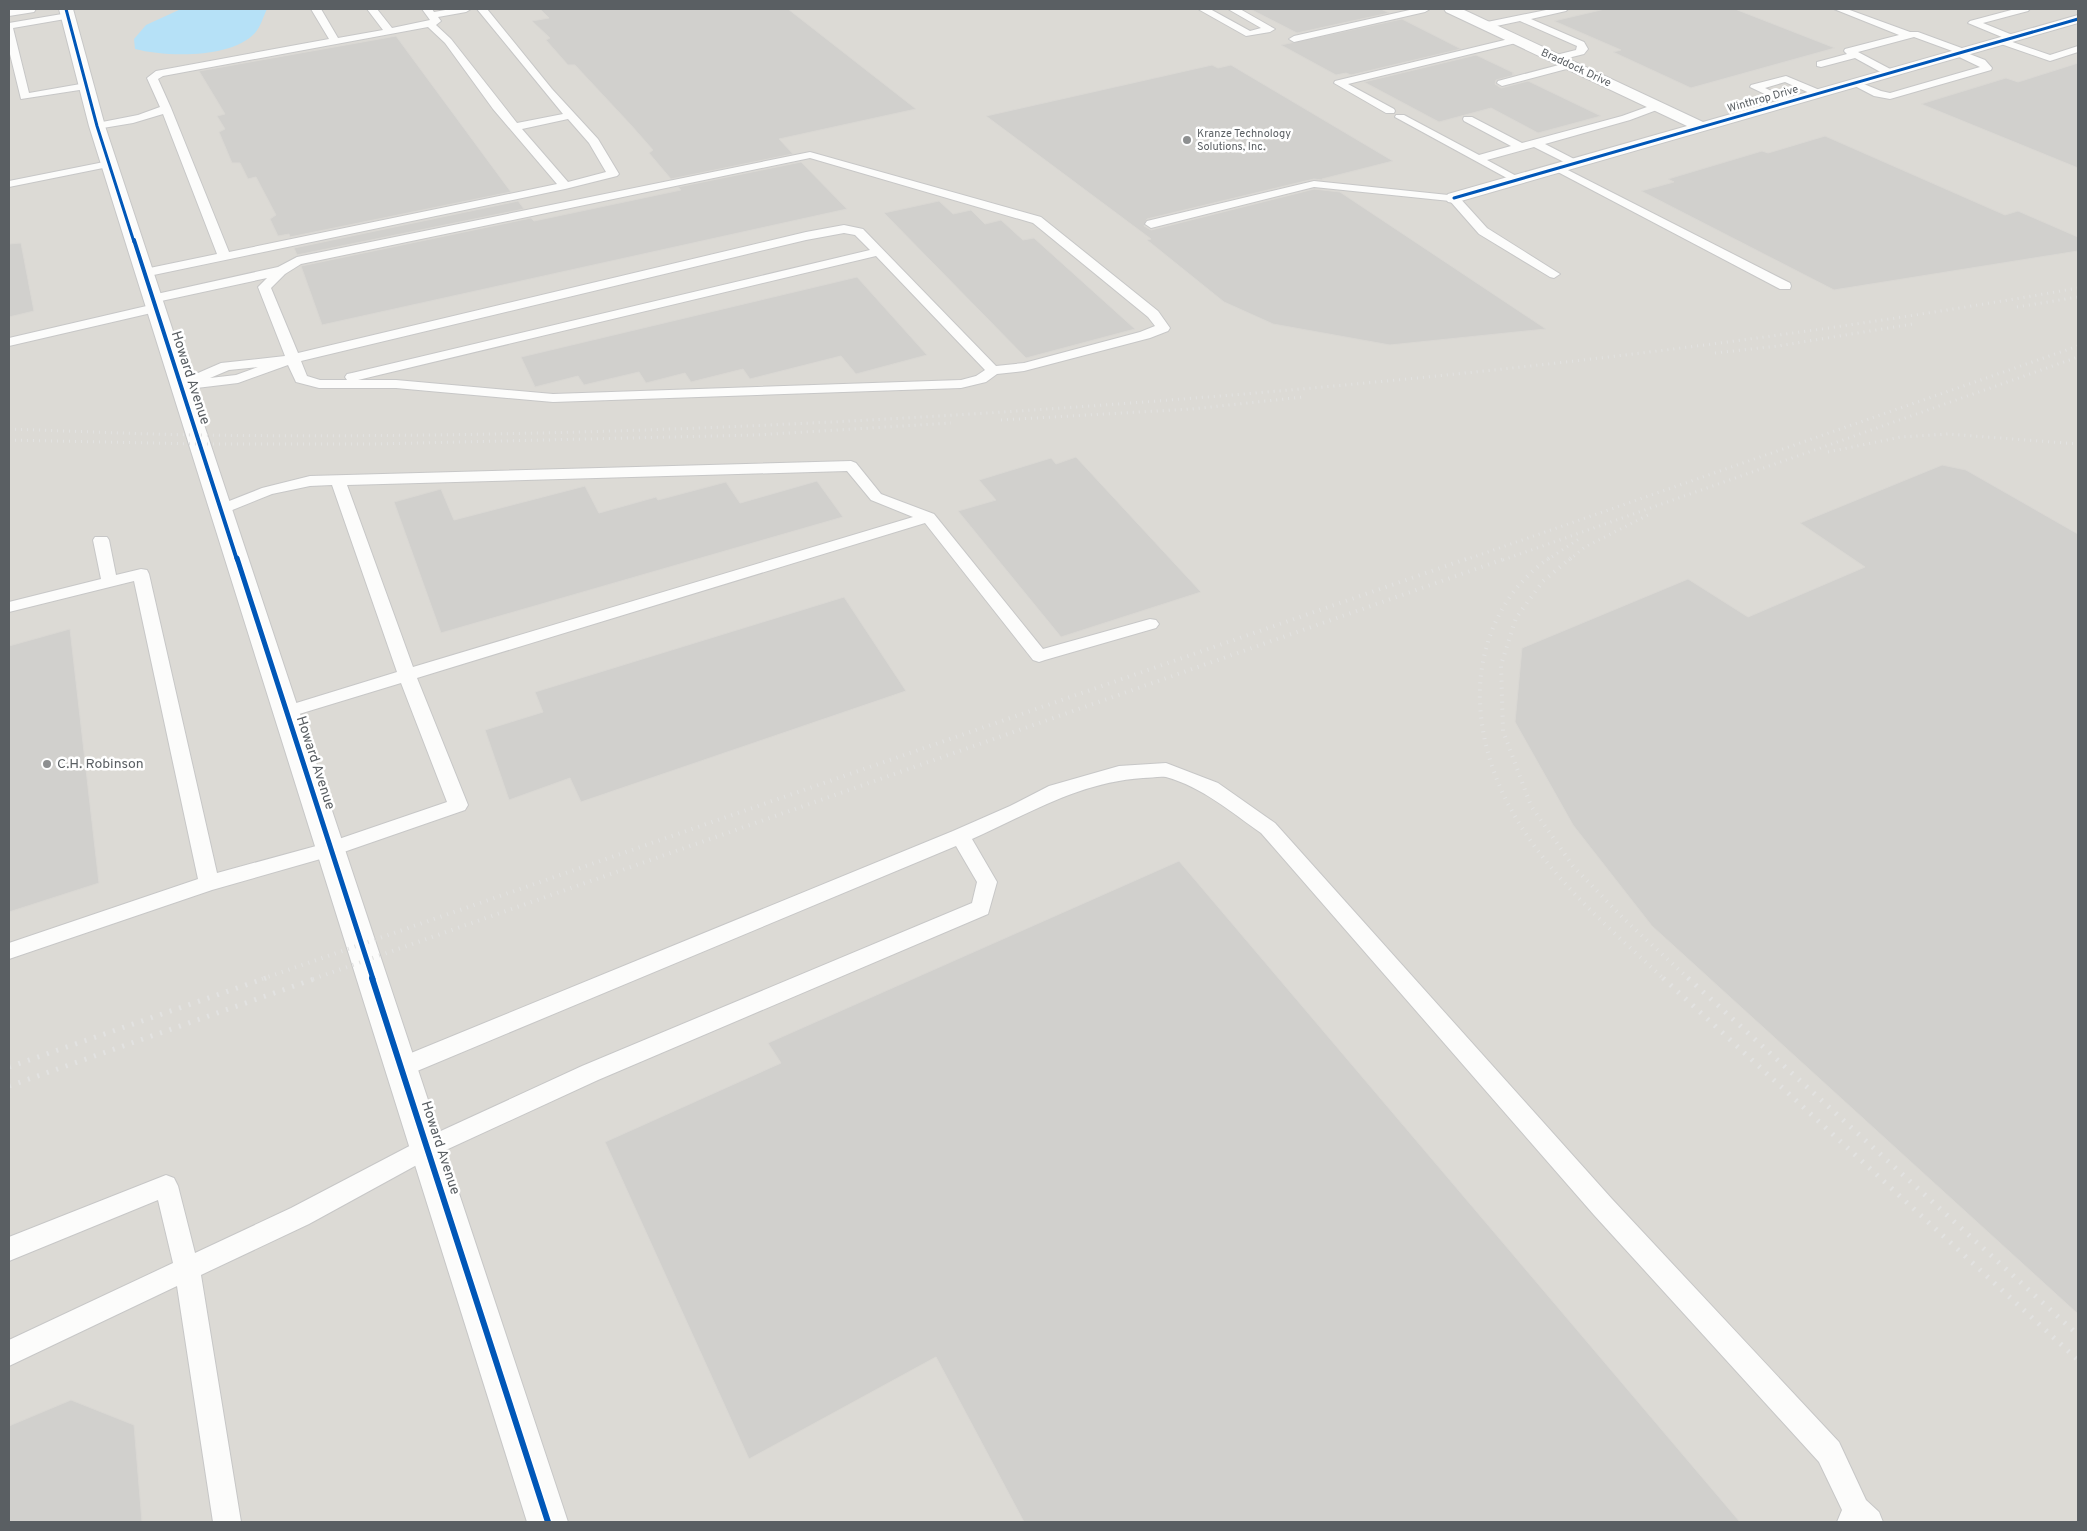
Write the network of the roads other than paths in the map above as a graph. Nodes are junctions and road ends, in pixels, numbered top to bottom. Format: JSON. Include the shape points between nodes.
{"nodes":[{"id":1,"x":29,"y":9,"type":"edge"},
{"id":2,"x":316,"y":9,"type":"edge"},
{"id":3,"x":372,"y":9,"type":"edge"},
{"id":4,"x":466,"y":9,"type":"edge"},
{"id":5,"x":482,"y":9,"type":"edge"},
{"id":6,"x":1203,"y":9,"type":"edge"},
{"id":7,"x":1233,"y":9,"type":"edge"},
{"id":8,"x":1425,"y":9,"type":"edge"},
{"id":9,"x":1457,"y":9,"type":"edge"},
{"id":10,"x":1563,"y":9,"type":"edge"},
{"id":11,"x":1839,"y":9,"type":"edge"},
{"id":12,"x":2025,"y":9,"type":"edge"},
{"id":13,"x":9,"y":12,"type":"edge"},
{"id":14,"x":67,"y":12,"type":"edge"},
{"id":15,"x":430,"y":16,"type":"edge"},
{"id":16,"x":1522,"y":18,"type":"junction"},
{"id":17,"x":2078,"y":19,"type":"edge"},
{"id":18,"x":1487,"y":25,"type":"junction"},
{"id":19,"x":9,"y":26,"type":"edge"},
{"id":20,"x":9,"y":30,"type":"edge"},
{"id":21,"x":389,"y":31,"type":"junction"},
{"id":22,"x":1909,"y":35,"type":"junction"},
{"id":23,"x":1294,"y":39,"type":"dead end"},
{"id":24,"x":2006,"y":39,"type":"junction"},
{"id":25,"x":1517,"y":40,"type":"junction"},
{"id":26,"x":335,"y":41,"type":"junction"},
{"id":27,"x":2078,"y":49,"type":"edge"},
{"id":28,"x":1961,"y":52,"type":"junction"},
{"id":29,"x":1856,"y":55,"type":"junction"},
{"id":30,"x":1556,"y":58,"type":"junction"},
{"id":31,"x":1821,"y":64,"type":"dead end"},
{"id":32,"x":1570,"y":65,"type":"junction"},
{"id":33,"x":1890,"y":73,"type":"junction"},
{"id":34,"x":1502,"y":83,"type":"dead end"},
{"id":35,"x":1854,"y":83,"type":"junction"},
{"id":36,"x":86,"y":86,"type":"junction"},
{"id":37,"x":1818,"y":93,"type":"junction"},
{"id":38,"x":1788,"y":102,"type":"junction"},
{"id":39,"x":1658,"y":106,"type":"junction"},
{"id":40,"x":166,"y":108,"type":"junction"},
{"id":41,"x":572,"y":115,"type":"junction"},
{"id":42,"x":1468,"y":118,"type":"dead end"},
{"id":43,"x":96,"y":126,"type":"junction"},
{"id":44,"x":514,"y":127,"type":"junction"},
{"id":45,"x":1701,"y":127,"type":"junction"},
{"id":46,"x":1535,"y":143,"type":"junction"},
{"id":47,"x":1521,"y":147,"type":"junction"},
{"id":48,"x":1477,"y":159,"type":"junction"},
{"id":49,"x":1574,"y":163,"type":"junction"},
{"id":50,"x":109,"y":164,"type":"junction"},
{"id":51,"x":1558,"y":168,"type":"junction"},
{"id":52,"x":1516,"y":180,"type":"junction"},
{"id":53,"x":9,"y":184,"type":"edge"},
{"id":54,"x":565,"y":186,"type":"junction"},
{"id":55,"x":1454,"y":198,"type":"junction"},
{"id":56,"x":1151,"y":224,"type":"dead end"},
{"id":57,"x":879,"y":252,"type":"junction"},
{"id":58,"x":224,"y":256,"type":"junction"},
{"id":59,"x":281,"y":271,"type":"junction"},
{"id":60,"x":144,"y":273,"type":"junction"},
{"id":61,"x":1554,"y":274,"type":"dead end"},
{"id":62,"x":1785,"y":286,"type":"dead end"},
{"id":63,"x":154,"y":304,"type":"junction"},
{"id":64,"x":9,"y":342,"type":"edge"},
{"id":65,"x":291,"y":359,"type":"junction"},
{"id":66,"x":993,"y":370,"type":"junction"},
{"id":67,"x":319,"y":384,"type":"junction"},
{"id":68,"x":180,"y":386,"type":"junction"},
{"id":69,"x":338,"y":481,"type":"junction"},
{"id":70,"x":220,"y":510,"type":"junction"},
{"id":71,"x":928,"y":517,"type":"junction"},
{"id":72,"x":102,"y":540,"type":"dead end"},
{"id":73,"x":109,"y":580,"type":"junction"},
{"id":74,"x":9,"y":607,"type":"edge"},
{"id":75,"x":1150,"y":624,"type":"dead end"},
{"id":76,"x":407,"y":676,"type":"junction"},
{"id":77,"x":286,"y":712,"type":"junction"},
{"id":78,"x":960,"y":836,"type":"junction"},
{"id":79,"x":331,"y":849,"type":"junction"},
{"id":80,"x":209,"y":883,"type":"junction"},
{"id":81,"x":9,"y":950,"type":"edge"},
{"id":82,"x":402,"y":1067,"type":"junction"},
{"id":83,"x":427,"y":1148,"type":"junction"},
{"id":84,"x":9,"y":1250,"type":"edge"},
{"id":85,"x":187,"y":1269,"type":"junction"},
{"id":86,"x":9,"y":1353,"type":"edge"},
{"id":87,"x":1859,"y":1518,"type":"edge"},
{"id":88,"x":228,"y":1522,"type":"edge"},
{"id":89,"x":548,"y":1522,"type":"edge"}],
"edges":[{"from":1,"to":13,"type":"street"},
{"from":2,"to":26,"type":"lane"},
{"from":3,"to":21,"type":"lane"},
{"from":4,"to":15,"type":"lane"},
{"from":5,"to":41,"type":"lane","via":[[548,91]]},
{"from":6,"to":7,"type":"lane","via":[[1249,34],[1270,29]]},
{"from":8,"to":23,"type":"lane"},
{"from":9,"to":18,"type":"street","name":"Braddock Drive"},
{"from":10,"to":16,"type":"lane"},
{"from":11,"to":22,"type":"lane"},
{"from":12,"to":24,"type":"lane","via":[[1973,23]]},
{"from":14,"to":19,"type":"lane"},
{"from":14,"to":36,"type":"street","name":"Howard Avenue"},
{"from":15,"to":21,"type":"lane"},
{"from":15,"to":44,"type":"lane"},
{"from":16,"to":18,"type":"lane"},
{"from":16,"to":30,"type":"lane","via":[[1581,44],[1583,49],[1580,52]]},
{"from":17,"to":24,"type":"street","name":"Winthrop Drive"},
{"from":18,"to":25,"type":"street","name":"Braddock Drive"},
{"from":20,"to":36,"type":"lane","via":[[25,97]]},
{"from":21,"to":26,"type":"lane"},
{"from":22,"to":28,"type":"lane","via":[[1915,34]]},
{"from":22,"to":29,"type":"lane","via":[[1849,51]]},
{"from":24,"to":27,"type":"lane","via":[[2050,58]]},
{"from":24,"to":28,"type":"street","name":"Winthrop Drive"},
{"from":25,"to":30,"type":"street","name":"Braddock Drive"},
{"from":25,"to":48,"type":"lane","via":[[1339,83]]},
{"from":26,"to":40,"type":"lane","via":[[160,73],[152,78]]},
{"from":28,"to":33,"type":"street","name":"Winthrop Drive"},
{"from":28,"to":35,"type":"lane","via":[[1987,68],[1890,96]]},
{"from":29,"to":31,"type":"lane"},
{"from":29,"to":33,"type":"lane"},
{"from":30,"to":32,"type":"street","name":"Braddock Drive"},
{"from":32,"to":34,"type":"lane"},
{"from":32,"to":39,"type":"street","name":"Braddock Drive"},
{"from":33,"to":35,"type":"street","name":"Winthrop Drive"},
{"from":35,"to":37,"type":"street","name":"Winthrop Drive"},
{"from":36,"to":43,"type":"street","name":"Howard Avenue"},
{"from":37,"to":38,"type":"street","name":"Winthrop Drive"},
{"from":37,"to":38,"type":"lane","via":[[1786,79],[1755,87]]},
{"from":38,"to":45,"type":"street","name":"Winthrop Drive"},
{"from":39,"to":45,"type":"street","name":"Braddock Drive"},
{"from":39,"to":46,"type":"lane"},
{"from":40,"to":43,"type":"lane","via":[[156,114]]},
{"from":40,"to":58,"type":"lane"},
{"from":41,"to":44,"type":"lane"},
{"from":41,"to":54,"type":"lane","via":[[594,141],[613,174]]},
{"from":42,"to":47,"type":"lane"},
{"from":43,"to":50,"type":"street","name":"Howard Avenue"},
{"from":44,"to":54,"type":"lane"},
{"from":45,"to":49,"type":"street","name":"Winthrop Drive"},
{"from":46,"to":47,"type":"lane"},
{"from":46,"to":49,"type":"lane"},
{"from":47,"to":48,"type":"lane"},
{"from":48,"to":52,"type":"lane"},
{"from":49,"to":51,"type":"street","name":"Winthrop Drive"},
{"from":50,"to":53,"type":"lane"},
{"from":50,"to":60,"type":"street","name":"Howard Avenue"},
{"from":51,"to":52,"type":"street","name":"Winthrop Drive"},
{"from":51,"to":62,"type":"lane"},
{"from":52,"to":55,"type":"street","name":"Winthrop Drive"},
{"from":54,"to":58,"type":"lane"},
{"from":55,"to":56,"type":"lane","via":[[1314,184]]},
{"from":55,"to":61,"type":"lane","via":[[1483,231]]},
{"from":57,"to":65,"type":"lane","via":[[859,232],[844,230],[806,236]]},
{"from":57,"to":66,"type":"lane"},
{"from":57,"to":67,"type":"lane"},
{"from":58,"to":60,"type":"lane"},
{"from":59,"to":63,"type":"lane"},
{"from":59,"to":65,"type":"lane","via":[[264,287]]},
{"from":59,"to":66,"type":"lane","via":[[298,261],[810,155],[1037,220],[1152,314],[1163,328],[1024,367]]},
{"from":60,"to":63,"type":"street","name":"Howard Avenue"},
{"from":63,"to":64,"type":"lane"},
{"from":63,"to":68,"type":"street","name":"Howard Avenue"},
{"from":65,"to":67,"type":"lane","via":[[301,379]]},
{"from":65,"to":68,"type":"lane","via":[[238,379]]},
{"from":66,"to":67,"type":"lane","via":[[981,379],[961,384],[553,398],[396,384]]},
{"from":68,"to":70,"type":"street","name":"Howard Avenue"},
{"from":69,"to":70,"type":"lane","via":[[310,481],[267,491]]},
{"from":69,"to":71,"type":"lane","via":[[851,466],[876,496]]},
{"from":69,"to":76,"type":"lane"},
{"from":70,"to":77,"type":"street","name":"Howard Avenue"},
{"from":71,"to":75,"type":"lane","via":[[1039,656]]},
{"from":71,"to":76,"type":"lane"},
{"from":72,"to":73,"type":"lane"},
{"from":73,"to":74,"type":"lane"},
{"from":73,"to":80,"type":"lane","via":[[141,574]]},
{"from":76,"to":77,"type":"lane"},
{"from":76,"to":79,"type":"lane","via":[[458,805]]},
{"from":77,"to":79,"type":"street","name":"Howard Avenue"},
{"from":78,"to":82,"type":"lane"},
{"from":78,"to":83,"type":"lane","via":[[987,882],[981,908],[599,1069]]},
{"from":78,"to":87,"type":"lane","via":[[1056,791],[1119,773],[1166,770],[1210,788],[1268,828],[1603,1207],[1829,1452]]},
{"from":79,"to":80,"type":"lane"},
{"from":79,"to":82,"type":"street","name":"Howard Avenue"},
{"from":80,"to":81,"type":"lane"},
{"from":82,"to":83,"type":"street","name":"Howard Avenue"},
{"from":83,"to":85,"type":"lane","via":[[300,1216]]},
{"from":83,"to":89,"type":"street","name":"Howard Avenue"},
{"from":84,"to":85,"type":"lane","via":[[166,1186]]},
{"from":85,"to":86,"type":"lane"},
{"from":85,"to":88,"type":"lane"}]}
